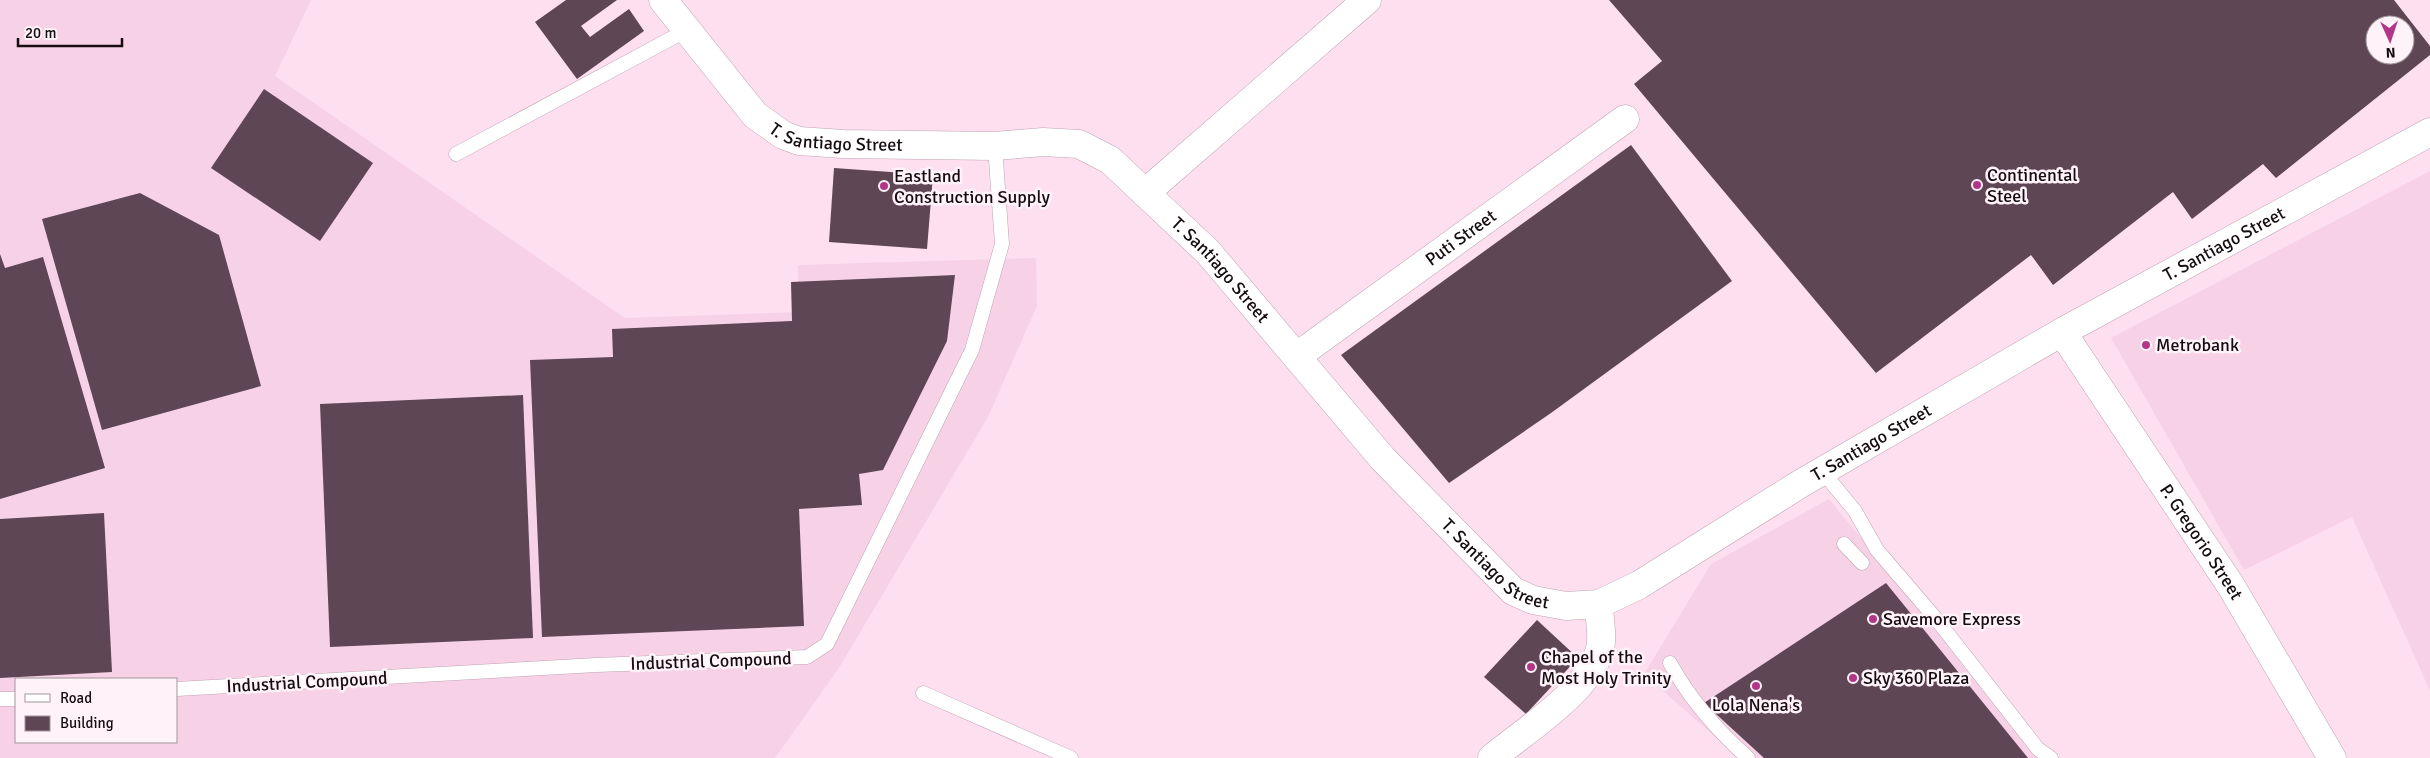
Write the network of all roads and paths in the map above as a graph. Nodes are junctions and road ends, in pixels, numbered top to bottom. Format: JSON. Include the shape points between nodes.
{"nodes":[{"id":1,"x":663,"y":0,"type":"edge"},
{"id":2,"x":1367,"y":0,"type":"edge"},
{"id":3,"x":687,"y":30,"type":"junction"},
{"id":4,"x":1625,"y":119,"type":"dead end"},
{"id":5,"x":2430,"y":132,"type":"edge"},
{"id":6,"x":995,"y":146,"type":"junction"},
{"id":7,"x":456,"y":154,"type":"dead end"},
{"id":8,"x":1145,"y":193,"type":"junction"},
{"id":9,"x":2062,"y":332,"type":"junction"},
{"id":10,"x":1297,"y":356,"type":"junction"},
{"id":11,"x":1822,"y":471,"type":"junction"},
{"id":12,"x":1844,"y":544,"type":"dead end"},
{"id":13,"x":1862,"y":563,"type":"dead end"},
{"id":14,"x":1599,"y":604,"type":"junction"},
{"id":15,"x":1670,"y":663,"type":"dead end"},
{"id":16,"x":178,"y":689,"type":"edge"},
{"id":17,"x":923,"y":693,"type":"dead end"},
{"id":18,"x":15,"y":698,"type":"edge"},
{"id":19,"x":0,"y":699,"type":"edge"},
{"id":20,"x":1070,"y":758,"type":"edge"},
{"id":21,"x":1492,"y":758,"type":"edge"},
{"id":22,"x":1748,"y":758,"type":"edge"},
{"id":23,"x":2051,"y":758,"type":"edge"},
{"id":24,"x":2332,"y":758,"type":"edge"}],
"edges":[{"from":1,"to":3,"type":"main road","name":"T. Santiago Street"},
{"from":2,"to":8,"type":"main road"},
{"from":3,"to":6,"type":"main road","name":"T. Santiago Street","via":[[754,115],[782,135],[799,141],[843,144]]},
{"from":3,"to":7,"type":"lane"},
{"from":4,"to":10,"type":"main road","name":"Puti Street"},
{"from":5,"to":9,"type":"main road","name":"T. Santiago Street"},
{"from":6,"to":8,"type":"main road","name":"T. Santiago Street","via":[[1043,142],[1079,144],[1110,160]]},
{"from":6,"to":16,"type":"lane","name":"Industrial Compound","via":[[1002,244],[972,350],[826,644],[807,657],[596,665]]},
{"from":8,"to":10,"type":"main road","name":"T. Santiago Street","via":[[1208,252]]},
{"from":9,"to":11,"type":"main road","name":"T. Santiago Street"},
{"from":9,"to":24,"type":"main road","name":"P. Gregorio Street","via":[[2231,586]]},
{"from":10,"to":14,"type":"main road","name":"T. Santiago Street","via":[[1383,459],[1513,591],[1534,600],[1566,606]]},
{"from":11,"to":14,"type":"main road","name":"T. Santiago Street","via":[[1639,585]]},
{"from":11,"to":23,"type":"lane","via":[[1855,511],[1876,550],[1937,620],[2038,749]]},
{"from":12,"to":13,"type":"lane"},
{"from":14,"to":21,"type":"main road","via":[[1601,643],[1593,669],[1575,691]]},
{"from":15,"to":22,"type":"lane","via":[[1682,687],[1722,734]]},
{"from":17,"to":20,"type":"lane"},
{"from":18,"to":19,"type":"lane"}]}
